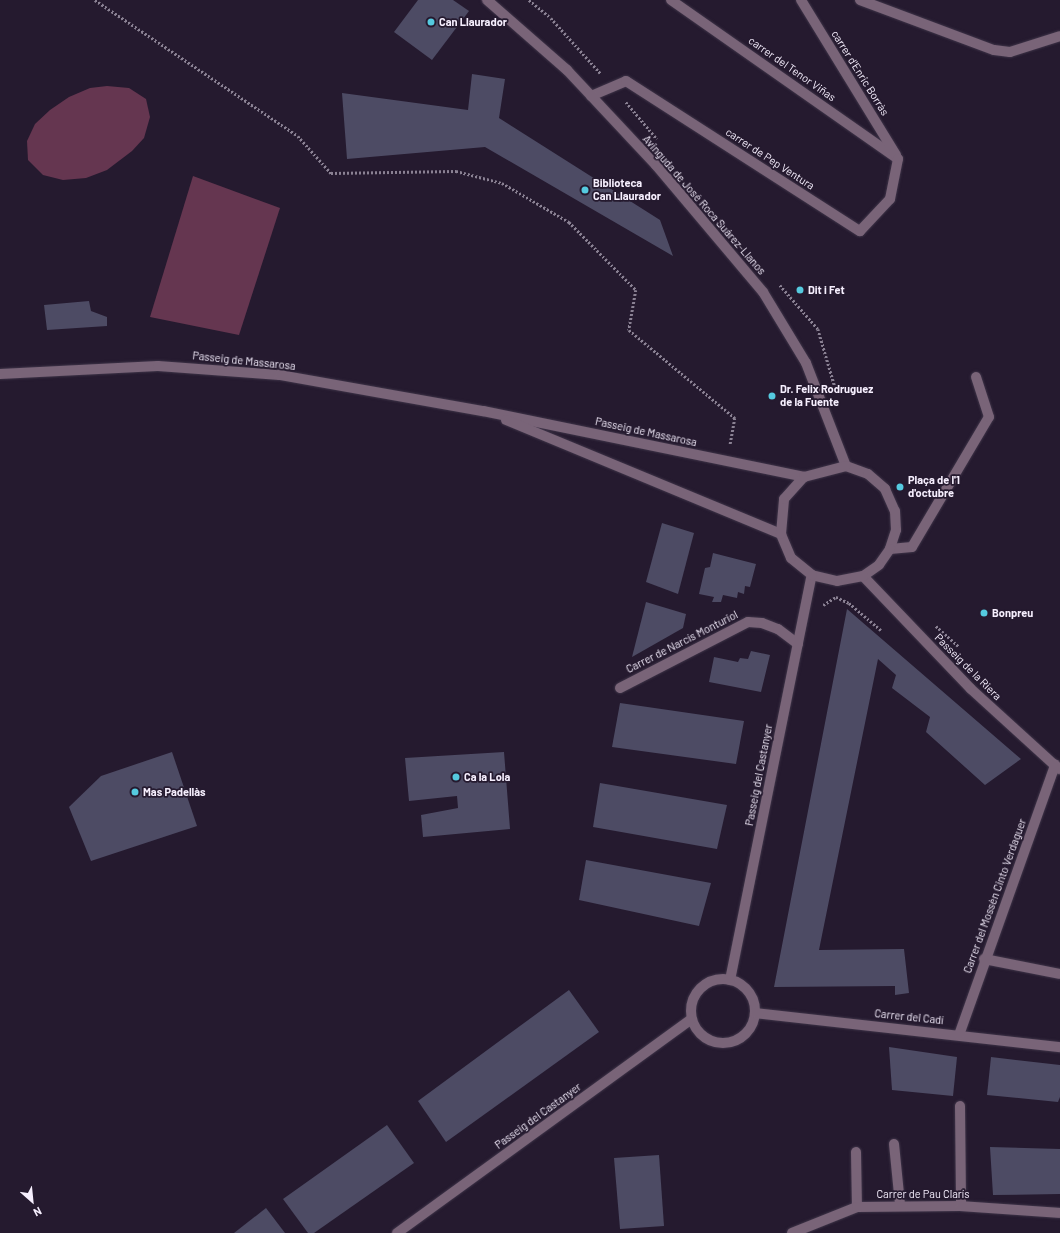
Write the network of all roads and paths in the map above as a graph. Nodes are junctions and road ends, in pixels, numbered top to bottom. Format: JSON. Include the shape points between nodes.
{"nodes":[{"id":1,"x":95,"y":0,"type":"edge"},
{"id":2,"x":487,"y":0,"type":"edge"},
{"id":3,"x":671,"y":0,"type":"edge"},
{"id":4,"x":801,"y":0,"type":"edge"},
{"id":5,"x":860,"y":0,"type":"edge"},
{"id":6,"x":1060,"y":36,"type":"edge"},
{"id":7,"x":591,"y":96,"type":"junction"},
{"id":8,"x":898,"y":159,"type":"junction"},
{"id":9,"x":0,"y":374,"type":"edge"},
{"id":10,"x":976,"y":377,"type":"dead end"},
{"id":11,"x":483,"y":411,"type":"junction"},
{"id":12,"x":726,"y":461,"type":"junction"},
{"id":13,"x":846,"y":466,"type":"junction"},
{"id":14,"x":804,"y":477,"type":"junction"},
{"id":15,"x":781,"y":534,"type":"junction"},
{"id":16,"x":890,"y":549,"type":"junction"},
{"id":17,"x":812,"y":575,"type":"junction"},
{"id":18,"x":863,"y":576,"type":"junction"},
{"id":19,"x":821,"y":612,"type":"dead end"},
{"id":20,"x":881,"y":630,"type":"dead end"},
{"id":21,"x":798,"y":644,"type":"junction"},
{"id":22,"x":620,"y":688,"type":"dead end"},
{"id":23,"x":1057,"y":768,"type":"edge"},
{"id":24,"x":984,"y":959,"type":"junction"},
{"id":25,"x":1060,"y":974,"type":"edge"},
{"id":26,"x":730,"y":980,"type":"junction"},
{"id":27,"x":755,"y":1013,"type":"junction"},
{"id":28,"x":692,"y":1019,"type":"junction"},
{"id":29,"x":959,"y":1035,"type":"junction"},
{"id":30,"x":1060,"y":1047,"type":"edge"},
{"id":31,"x":960,"y":1106,"type":"dead end"},
{"id":32,"x":894,"y":1144,"type":"dead end"},
{"id":33,"x":856,"y":1152,"type":"dead end"},
{"id":34,"x":900,"y":1204,"type":"junction"},
{"id":35,"x":961,"y":1206,"type":"junction"},
{"id":36,"x":857,"y":1207,"type":"junction"},
{"id":37,"x":1060,"y":1213,"type":"edge"},
{"id":38,"x":397,"y":1233,"type":"edge"},
{"id":39,"x":792,"y":1233,"type":"edge"}],
"edges":[{"from":1,"to":12,"type":"path","via":[[298,136],[331,173],[456,171],[502,183],[569,222],[636,290],[629,330],[735,418]]},
{"from":2,"to":7,"type":"street","name":"Avinguda de José Roca Suárez-Llanos","via":[[567,70]]},
{"from":3,"to":8,"type":"street","name":"carrer del Tenor Viñas"},
{"from":4,"to":8,"type":"street","name":"carrer d'Enric Borràs"},
{"from":5,"to":6,"type":"street","via":[[994,50],[1010,52]]},
{"from":7,"to":8,"type":"street","name":"carrer de Pep Ventura","via":[[626,81],[860,231],[890,200]]},
{"from":7,"to":13,"type":"street","name":"Avinguda de José Roca Suárez-Llanos","via":[[656,165],[763,292],[806,363]]},
{"from":9,"to":11,"type":"street","name":"Passeig de Massarosa","via":[[158,366],[280,375]]},
{"from":10,"to":16,"type":"street","via":[[989,417],[912,547]]},
{"from":11,"to":12,"type":"street","name":"Passeig de Massarosa"},
{"from":11,"to":15,"type":"street","name":"Passeig de Massarosa"},
{"from":12,"to":14,"type":"street","name":"Passeig de Massarosa"},
{"from":13,"to":14,"type":"street"},
{"from":13,"to":16,"type":"street","via":[[868,474],[885,489],[895,511],[896,530]]},
{"from":14,"to":15,"type":"street","via":[[784,499]]},
{"from":15,"to":17,"type":"street","via":[[791,558]]},
{"from":16,"to":18,"type":"street","via":[[879,565]]},
{"from":17,"to":18,"type":"street","via":[[837,582]]},
{"from":17,"to":21,"type":"street","name":"Passeig del Castanyer"},
{"from":18,"to":23,"type":"street","name":"Passeig de la Riera","via":[[971,689]]},
{"from":19,"to":20,"type":"path","via":[[824,605],[836,597],[849,603]]},
{"from":21,"to":22,"type":"street","name":"Carrer de Narcís Monturiol","via":[[778,629],[762,623],[748,622]]},
{"from":21,"to":26,"type":"street","name":"Passeig del Castanyer"},
{"from":23,"to":24,"type":"street","name":"Carrer del Mossèn Cinto Verdaguer"},
{"from":24,"to":25,"type":"street"},
{"from":24,"to":29,"type":"street","name":"Carrer del Mossèn Cinto Verdaguer"},
{"from":26,"to":27,"type":"street","via":[[749,992]]},
{"from":26,"to":28,"type":"street","via":[[711,982],[700,989],[694,1000]]},
{"from":27,"to":28,"type":"street","via":[[746,1033],[726,1043],[705,1037]]},
{"from":27,"to":29,"type":"street","name":"Carrer del Cadí"},
{"from":28,"to":38,"type":"street","name":"Passeig del Castanyer"},
{"from":29,"to":30,"type":"street","name":"Carrer del Cadí"},
{"from":31,"to":35,"type":"street"},
{"from":32,"to":34,"type":"street"},
{"from":33,"to":36,"type":"street"},
{"from":34,"to":35,"type":"street","name":"Carrer de Pau Clarís"},
{"from":34,"to":36,"type":"street","name":"Carrer de Pau Clarís"},
{"from":35,"to":37,"type":"street","name":"Carrer de Pau Clarís"},
{"from":36,"to":39,"type":"street","name":"Carrer de Pau Clarís"}]}
